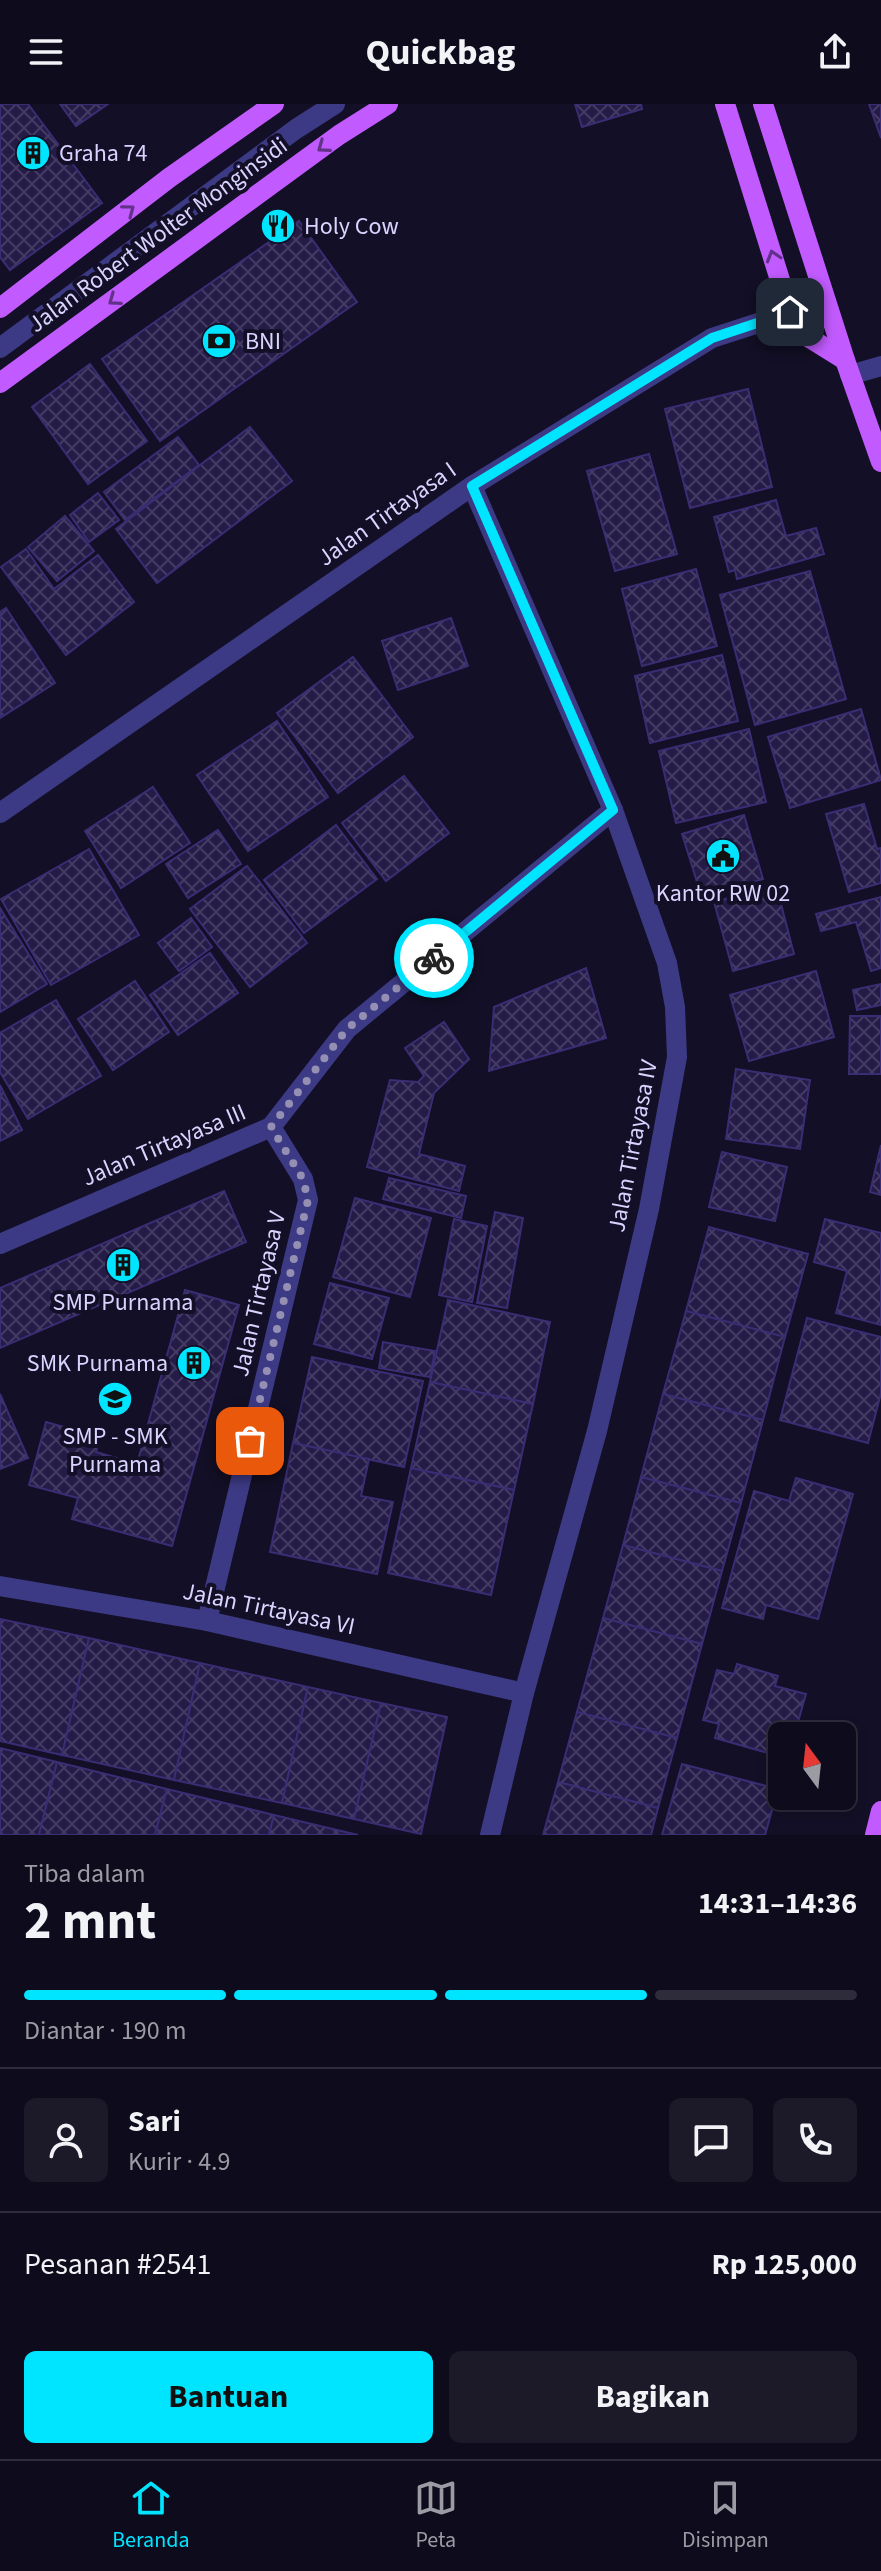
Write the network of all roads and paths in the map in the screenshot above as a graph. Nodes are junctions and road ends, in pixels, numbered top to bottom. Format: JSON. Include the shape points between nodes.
{"nodes":[{"id":1,"x":274,"y":104,"type":"edge"},
{"id":2,"x":335,"y":104,"type":"edge"},
{"id":3,"x":388,"y":104,"type":"edge"},
{"id":4,"x":725,"y":104,"type":"edge"},
{"id":5,"x":763,"y":104,"type":"edge"},
{"id":6,"x":826,"y":301,"type":"junction"},
{"id":7,"x":0,"y":308,"type":"edge"},
{"id":8,"x":790,"y":312,"type":"junction"},
{"id":9,"x":0,"y":348,"type":"edge"},
{"id":10,"x":881,"y":366,"type":"edge"},
{"id":11,"x":847,"y":368,"type":"junction"},
{"id":12,"x":0,"y":383,"type":"edge"},
{"id":13,"x":881,"y":462,"type":"edge"},
{"id":14,"x":472,"y":486,"type":"junction"},
{"id":15,"x":613,"y":810,"type":"junction"},
{"id":16,"x":0,"y":813,"type":"edge"},
{"id":17,"x":271,"y":1127,"type":"junction"},
{"id":18,"x":0,"y":1244,"type":"edge"},
{"id":19,"x":0,"y":1586,"type":"edge"},
{"id":20,"x":207,"y":1621,"type":"junction"},
{"id":21,"x":524,"y":1693,"type":"junction"},
{"id":22,"x":881,"y":1811,"type":"edge"},
{"id":23,"x":490,"y":1835,"type":"edge"},
{"id":24,"x":875,"y":1835,"type":"edge"}],
"edges":[{"from":7,"to":1,"type":"main road","name":"Jalan Robert Wolter Monginsidi","one_way":true},
{"from":2,"to":9,"type":"street"},
{"from":3,"to":12,"type":"main road","name":"Jalan Robert Wolter Monginsidi","one_way":true},
{"from":8,"to":4,"type":"main road","one_way":true},
{"from":5,"to":6,"type":"main road"},
{"from":6,"to":8,"type":"street","name":"Jalan Tirtayasa I"},
{"from":6,"to":11,"type":"main road"},
{"from":8,"to":11,"type":"main road","via":[[800,332]]},
{"from":8,"to":14,"type":"street","name":"Jalan Tirtayasa I","via":[[712,338]]},
{"from":10,"to":11,"type":"street"},
{"from":11,"to":13,"type":"main road"},
{"from":14,"to":15,"type":"street","name":"Jalan Tirtayasa IV"},
{"from":14,"to":16,"type":"street","name":"Jalan Tirtayasa I"},
{"from":15,"to":17,"type":"street","name":"Jalan Tirtayasa III","via":[[347,1029]]},
{"from":15,"to":21,"type":"street","name":"Jalan Tirtayasa IV","via":[[667,963],[677,1057],[649,1209],[597,1431]]},
{"from":17,"to":18,"type":"street","name":"Jalan Tirtayasa III"},
{"from":17,"to":20,"type":"street","name":"Jalan Tirtayasa V","via":[[303,1179],[308,1200]]},
{"from":19,"to":20,"type":"street","name":"Jalan Tirtayasa VI"},
{"from":20,"to":21,"type":"street","name":"Jalan Tirtayasa VI"},
{"from":21,"to":23,"type":"street","name":"Jalan Tirtayasa IV"},
{"from":22,"to":24,"type":"main road"}]}
